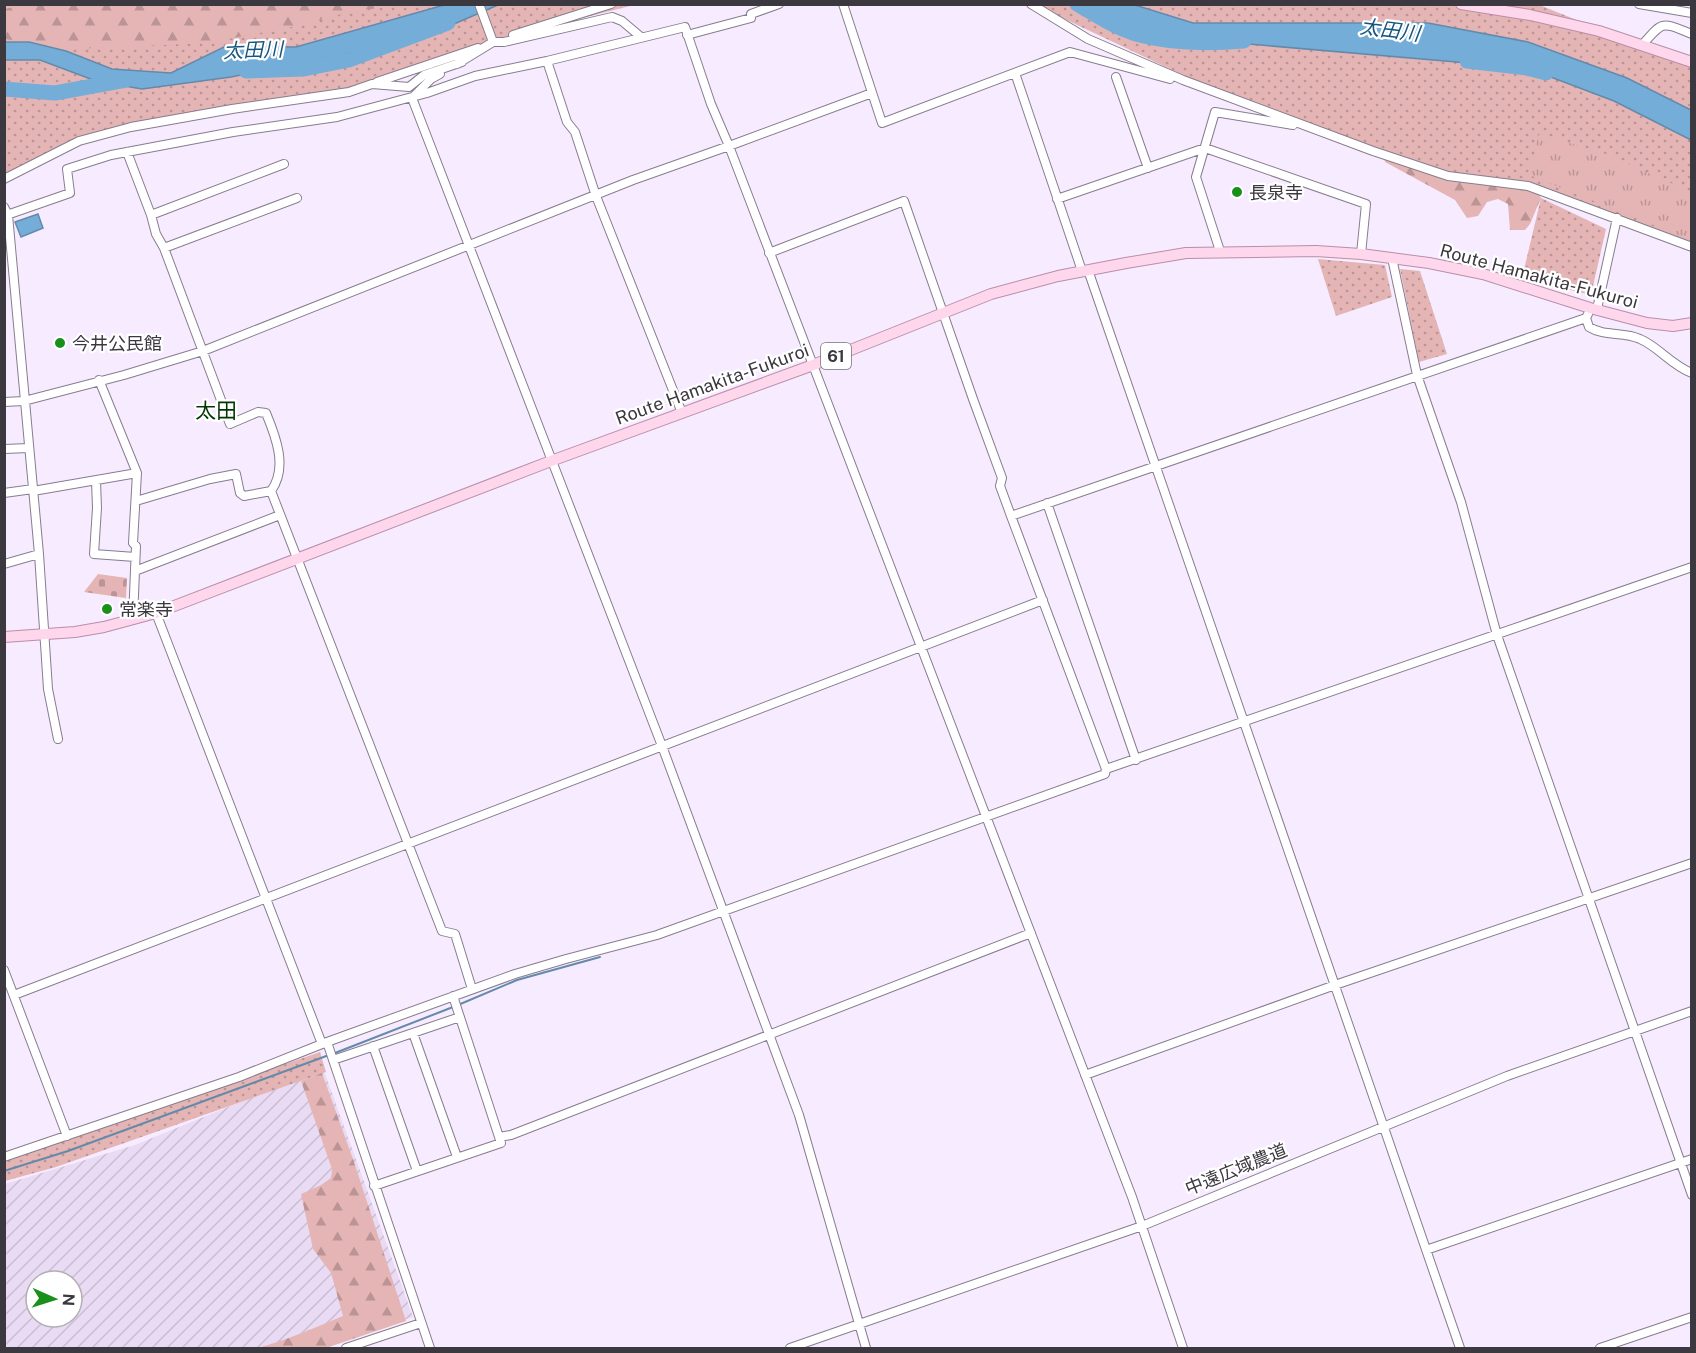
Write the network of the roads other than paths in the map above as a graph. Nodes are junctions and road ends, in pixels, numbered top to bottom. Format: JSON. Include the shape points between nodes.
{"nodes":[{"id":1,"x":479,"y":4,"type":"edge"},
{"id":2,"x":611,"y":4,"type":"edge"},
{"id":3,"x":779,"y":4,"type":"edge"},
{"id":4,"x":843,"y":4,"type":"edge"},
{"id":5,"x":1031,"y":4,"type":"edge"},
{"id":6,"x":1461,"y":4,"type":"edge"},
{"id":7,"x":1488,"y":4,"type":"edge"},
{"id":8,"x":1639,"y":4,"type":"edge"},
{"id":9,"x":1502,"y":10,"type":"junction"},
{"id":10,"x":1692,"y":13,"type":"edge"},
{"id":11,"x":1692,"y":34,"type":"edge"},
{"id":12,"x":687,"y":35,"type":"junction"},
{"id":13,"x":641,"y":37,"type":"junction"},
{"id":14,"x":493,"y":42,"type":"junction"},
{"id":15,"x":1642,"y":45,"type":"junction"},
{"id":16,"x":547,"y":61,"type":"junction"},
{"id":17,"x":462,"y":62,"type":"junction"},
{"id":18,"x":1692,"y":62,"type":"edge"},
{"id":19,"x":1015,"y":73,"type":"junction"},
{"id":20,"x":1116,"y":77,"type":"dead end"},
{"id":21,"x":1183,"y":80,"type":"junction"},
{"id":22,"x":372,"y":84,"type":"junction"},
{"id":23,"x":872,"y":93,"type":"junction"},
{"id":24,"x":412,"y":98,"type":"junction"},
{"id":25,"x":1311,"y":128,"type":"junction"},
{"id":26,"x":729,"y":146,"type":"junction"},
{"id":27,"x":1205,"y":148,"type":"junction"},
{"id":28,"x":127,"y":152,"type":"junction"},
{"id":29,"x":284,"y":164,"type":"dead end"},
{"id":30,"x":1148,"y":168,"type":"junction"},
{"id":31,"x":4,"y":179,"type":"edge"},
{"id":32,"x":596,"y":196,"type":"junction"},
{"id":33,"x":297,"y":198,"type":"dead end"},
{"id":34,"x":1057,"y":199,"type":"junction"},
{"id":35,"x":6,"y":213,"type":"edge"},
{"id":36,"x":151,"y":214,"type":"junction"},
{"id":37,"x":1617,"y":218,"type":"junction"},
{"id":38,"x":468,"y":246,"type":"junction"},
{"id":39,"x":1692,"y":247,"type":"edge"},
{"id":40,"x":164,"y":249,"type":"junction"},
{"id":41,"x":1220,"y":252,"type":"junction"},
{"id":42,"x":769,"y":253,"type":"junction"},
{"id":43,"x":1361,"y":254,"type":"junction"},
{"id":44,"x":1392,"y":258,"type":"junction"},
{"id":45,"x":1085,"y":271,"type":"junction"},
{"id":46,"x":1591,"y":311,"type":"junction"},
{"id":47,"x":944,"y":313,"type":"junction"},
{"id":48,"x":1692,"y":323,"type":"edge"},
{"id":49,"x":203,"y":351,"type":"junction"},
{"id":50,"x":813,"y":365,"type":"junction"},
{"id":51,"x":1691,"y":372,"type":"edge"},
{"id":52,"x":1417,"y":375,"type":"junction"},
{"id":53,"x":1692,"y":379,"type":"edge"},
{"id":54,"x":99,"y":380,"type":"junction"},
{"id":55,"x":4,"y":402,"type":"edge"},
{"id":56,"x":24,"y":402,"type":"junction"},
{"id":57,"x":682,"y":412,"type":"junction"},
{"id":58,"x":29,"y":448,"type":"junction"},
{"id":59,"x":4,"y":449,"type":"edge"},
{"id":60,"x":551,"y":462,"type":"junction"},
{"id":61,"x":1156,"y":465,"type":"junction"},
{"id":62,"x":137,"y":473,"type":"junction"},
{"id":63,"x":96,"y":481,"type":"junction"},
{"id":64,"x":33,"y":490,"type":"junction"},
{"id":65,"x":271,"y":491,"type":"junction"},
{"id":66,"x":4,"y":493,"type":"edge"},
{"id":67,"x":136,"y":501,"type":"junction"},
{"id":68,"x":1047,"y":503,"type":"junction"},
{"id":69,"x":280,"y":515,"type":"junction"},
{"id":70,"x":1011,"y":516,"type":"junction"},
{"id":71,"x":39,"y":554,"type":"junction"},
{"id":72,"x":135,"y":557,"type":"junction"},
{"id":73,"x":296,"y":559,"type":"junction"},
{"id":74,"x":4,"y":564,"type":"edge"},
{"id":75,"x":1692,"y":567,"type":"edge"},
{"id":76,"x":135,"y":571,"type":"junction"},
{"id":77,"x":1043,"y":600,"type":"junction"},
{"id":78,"x":156,"y":613,"type":"junction"},
{"id":79,"x":133,"y":619,"type":"junction"},
{"id":80,"x":44,"y":634,"type":"junction"},
{"id":81,"x":1497,"y":635,"type":"junction"},
{"id":82,"x":4,"y":637,"type":"edge"},
{"id":83,"x":921,"y":647,"type":"junction"},
{"id":84,"x":1245,"y":723,"type":"junction"},
{"id":85,"x":58,"y":739,"type":"dead end"},
{"id":86,"x":662,"y":746,"type":"junction"},
{"id":87,"x":1136,"y":760,"type":"junction"},
{"id":88,"x":1106,"y":770,"type":"junction"},
{"id":89,"x":986,"y":815,"type":"junction"},
{"id":90,"x":408,"y":845,"type":"junction"},
{"id":91,"x":1692,"y":863,"type":"edge"},
{"id":92,"x":1589,"y":897,"type":"junction"},
{"id":93,"x":265,"y":899,"type":"junction"},
{"id":94,"x":722,"y":912,"type":"junction"},
{"id":95,"x":1031,"y":933,"type":"junction"},
{"id":96,"x":4,"y":970,"type":"edge"},
{"id":97,"x":1335,"y":984,"type":"junction"},
{"id":98,"x":472,"y":989,"type":"junction"},
{"id":99,"x":14,"y":995,"type":"junction"},
{"id":100,"x":453,"y":996,"type":"junction"},
{"id":101,"x":1692,"y":1011,"type":"edge"},
{"id":102,"x":460,"y":1017,"type":"junction"},
{"id":103,"x":1634,"y":1031,"type":"junction"},
{"id":104,"x":413,"y":1033,"type":"junction"},
{"id":105,"x":769,"y":1034,"type":"junction"},
{"id":106,"x":324,"y":1043,"type":"junction"},
{"id":107,"x":373,"y":1046,"type":"junction"},
{"id":108,"x":333,"y":1060,"type":"junction"},
{"id":109,"x":1085,"y":1075,"type":"junction"},
{"id":110,"x":1383,"y":1127,"type":"junction"},
{"id":111,"x":67,"y":1136,"type":"junction"},
{"id":112,"x":499,"y":1137,"type":"junction"},
{"id":113,"x":4,"y":1157,"type":"edge"},
{"id":114,"x":457,"y":1157,"type":"junction"},
{"id":115,"x":1692,"y":1159,"type":"edge"},
{"id":116,"x":1680,"y":1163,"type":"junction"},
{"id":117,"x":417,"y":1171,"type":"junction"},
{"id":118,"x":374,"y":1186,"type":"junction"},
{"id":119,"x":1692,"y":1195,"type":"edge"},
{"id":120,"x":1142,"y":1226,"type":"junction"},
{"id":121,"x":1426,"y":1250,"type":"junction"},
{"id":122,"x":1692,"y":1317,"type":"edge"},
{"id":123,"x":421,"y":1323,"type":"junction"},
{"id":124,"x":858,"y":1324,"type":"junction"},
{"id":125,"x":346,"y":1348,"type":"edge"},
{"id":126,"x":430,"y":1348,"type":"edge"},
{"id":127,"x":790,"y":1348,"type":"edge"},
{"id":128,"x":866,"y":1348,"type":"edge"},
{"id":129,"x":1184,"y":1348,"type":"edge"},
{"id":130,"x":1460,"y":1348,"type":"edge"},
{"id":131,"x":1600,"y":1348,"type":"edge"}],
"edges":[{"from":1,"to":14,"type":"street"},
{"from":2,"to":14,"type":"street"},
{"from":3,"to":12,"type":"street","via":[[751,14],[751,18]]},
{"from":4,"to":23,"type":"street"},
{"from":5,"to":21,"type":"street","via":[[1089,39]]},
{"from":6,"to":9,"type":"main road"},
{"from":7,"to":9,"type":"street"},
{"from":8,"to":10,"type":"street"},
{"from":9,"to":15,"type":"main road","via":[[1599,30]]},
{"from":11,"to":15,"type":"street","via":[[1664,25]]},
{"from":12,"to":13,"type":"street","via":[[685,27]]},
{"from":12,"to":26,"type":"street"},
{"from":13,"to":14,"type":"street","via":[[612,17]]},
{"from":13,"to":16,"type":"street"},
{"from":14,"to":17,"type":"street"},
{"from":14,"to":22,"type":"street"},
{"from":15,"to":18,"type":"main road"},
{"from":16,"to":24,"type":"street","via":[[475,76]]},
{"from":16,"to":32,"type":"street"},
{"from":17,"to":22,"type":"street","via":[[424,75],[409,87]]},
{"from":17,"to":24,"type":"street","via":[[431,79]]},
{"from":19,"to":21,"type":"street","via":[[1070,52]]},
{"from":19,"to":23,"type":"street","via":[[882,123]]},
{"from":19,"to":34,"type":"street"},
{"from":20,"to":30,"type":"street"},
{"from":21,"to":25,"type":"street"},
{"from":22,"to":31,"type":"street","via":[[349,92],[104,133],[79,141]]},
{"from":23,"to":26,"type":"street"},
{"from":24,"to":28,"type":"street","via":[[337,117]]},
{"from":24,"to":38,"type":"street"},
{"from":25,"to":27,"type":"street","via":[[1215,112]]},
{"from":25,"to":37,"type":"street","via":[[1448,176],[1528,186]]},
{"from":26,"to":32,"type":"street"},
{"from":26,"to":42,"type":"street"},
{"from":27,"to":30,"type":"street"},
{"from":27,"to":41,"type":"street","via":[[1196,177]]},
{"from":27,"to":43,"type":"street","via":[[1366,204]]},
{"from":28,"to":35,"type":"street","via":[[67,169],[70,193]]},
{"from":28,"to":36,"type":"street"},
{"from":29,"to":36,"type":"street"},
{"from":30,"to":34,"type":"street"},
{"from":32,"to":38,"type":"street"},
{"from":32,"to":57,"type":"street"},
{"from":33,"to":40,"type":"street"},
{"from":34,"to":45,"type":"street"},
{"from":35,"to":56,"type":"street"},
{"from":36,"to":40,"type":"street"},
{"from":37,"to":39,"type":"street"},
{"from":37,"to":46,"type":"street"},
{"from":38,"to":49,"type":"street"},
{"from":38,"to":60,"type":"street"},
{"from":40,"to":49,"type":"street"},
{"from":41,"to":43,"type":"main road","name":"Route Hamakita-Fukuroi","number":"61"},
{"from":41,"to":45,"type":"main road","name":"Route Hamakita-Fukuroi","number":"61","via":[[1186,253]]},
{"from":42,"to":47,"type":"street","via":[[904,201]]},
{"from":42,"to":50,"type":"street"},
{"from":43,"to":44,"type":"main road","name":"Route Hamakita-Fukuroi","number":"61"},
{"from":44,"to":46,"type":"main road","name":"Route Hamakita-Fukuroi","number":"61","via":[[1483,274]]},
{"from":44,"to":52,"type":"street"},
{"from":45,"to":47,"type":"main road","name":"Route Hamakita-Fukuroi","number":"61","via":[[991,294]]},
{"from":45,"to":61,"type":"street"},
{"from":46,"to":48,"type":"main road","name":"Route Hamakita-Fukuroi","number":"61","via":[[1647,323]]},
{"from":46,"to":51,"type":"street","via":[[1589,327],[1599,333],[1638,338]]},
{"from":46,"to":52,"type":"street"},
{"from":47,"to":50,"type":"main road","name":"Route Hamakita-Fukuroi","number":"61"},
{"from":47,"to":70,"type":"street","via":[[1002,478],[1000,486]]},
{"from":49,"to":54,"type":"street"},
{"from":49,"to":65,"type":"street","via":[[230,424],[258,412],[266,413],[279,442],[279,481]]},
{"from":50,"to":57,"type":"main road","name":"Route Hamakita-Fukuroi","number":"61"},
{"from":50,"to":83,"type":"street"},
{"from":51,"to":53,"type":"street"},
{"from":52,"to":61,"type":"street"},
{"from":52,"to":81,"type":"street","via":[[1461,502]]},
{"from":54,"to":56,"type":"street"},
{"from":54,"to":62,"type":"street"},
{"from":55,"to":56,"type":"street"},
{"from":56,"to":58,"type":"street"},
{"from":57,"to":60,"type":"main road","name":"Route Hamakita-Fukuroi","number":"61"},
{"from":58,"to":59,"type":"street"},
{"from":58,"to":64,"type":"street"},
{"from":60,"to":73,"type":"main road","name":"Route Hamakita-Fukuroi","number":"61"},
{"from":60,"to":86,"type":"street"},
{"from":61,"to":68,"type":"street"},
{"from":61,"to":84,"type":"street"},
{"from":62,"to":63,"type":"street"},
{"from":62,"to":67,"type":"street"},
{"from":63,"to":64,"type":"street"},
{"from":63,"to":72,"type":"street","via":[[94,555]]},
{"from":64,"to":66,"type":"street"},
{"from":64,"to":71,"type":"street"},
{"from":65,"to":67,"type":"street","via":[[244,496],[240,494],[236,474]]},
{"from":65,"to":69,"type":"street"},
{"from":67,"to":72,"type":"street"},
{"from":68,"to":70,"type":"street"},
{"from":68,"to":87,"type":"street"},
{"from":69,"to":73,"type":"street"},
{"from":69,"to":76,"type":"street"},
{"from":70,"to":77,"type":"street"},
{"from":71,"to":74,"type":"street"},
{"from":71,"to":80,"type":"street"},
{"from":72,"to":76,"type":"street"},
{"from":73,"to":78,"type":"main road","name":"Route Hamakita-Fukuroi","number":"61"},
{"from":73,"to":90,"type":"street"},
{"from":75,"to":81,"type":"street"},
{"from":76,"to":79,"type":"street"},
{"from":77,"to":83,"type":"street"},
{"from":77,"to":88,"type":"street"},
{"from":78,"to":79,"type":"main road","name":"Route Hamakita-Fukuroi","number":"61"},
{"from":78,"to":93,"type":"street"},
{"from":79,"to":80,"type":"main road","name":"Route Hamakita-Fukuroi","number":"61","via":[[75,632]]},
{"from":80,"to":82,"type":"main road","name":"Route Hamakita-Fukuroi","number":"61"},
{"from":80,"to":85,"type":"street","via":[[48,689]]},
{"from":81,"to":84,"type":"street"},
{"from":81,"to":92,"type":"street"},
{"from":83,"to":86,"type":"street"},
{"from":83,"to":89,"type":"street"},
{"from":84,"to":87,"type":"street"},
{"from":84,"to":97,"type":"street"},
{"from":86,"to":90,"type":"street"},
{"from":86,"to":94,"type":"street"},
{"from":87,"to":88,"type":"street"},
{"from":88,"to":89,"type":"street","via":[[1105,774]]},
{"from":89,"to":94,"type":"street"},
{"from":89,"to":95,"type":"street"},
{"from":90,"to":93,"type":"street"},
{"from":90,"to":98,"type":"street","via":[[442,931],[455,934]]},
{"from":91,"to":92,"type":"street"},
{"from":92,"to":97,"type":"street"},
{"from":92,"to":103,"type":"street"},
{"from":93,"to":99,"type":"street"},
{"from":93,"to":106,"type":"street"},
{"from":94,"to":98,"type":"street"},
{"from":94,"to":105,"type":"street"},
{"from":95,"to":105,"type":"street"},
{"from":95,"to":109,"type":"street"},
{"from":96,"to":99,"type":"street"},
{"from":97,"to":109,"type":"street"},
{"from":97,"to":110,"type":"street"},
{"from":98,"to":100,"type":"street"},
{"from":99,"to":111,"type":"street"},
{"from":100,"to":102,"type":"street"},
{"from":100,"to":106,"type":"street"},
{"from":101,"to":103,"type":"street","name":"中遠広域農道"},
{"from":102,"to":104,"type":"street"},
{"from":102,"to":112,"type":"street"},
{"from":103,"to":110,"type":"street","name":"中遠広域農道","via":[[1507,1076]]},
{"from":103,"to":116,"type":"street"},
{"from":104,"to":107,"type":"street"},
{"from":104,"to":114,"type":"street"},
{"from":105,"to":112,"type":"street"},
{"from":105,"to":124,"type":"street","via":[[799,1115]]},
{"from":106,"to":108,"type":"street"},
{"from":106,"to":111,"type":"street","via":[[239,1077]]},
{"from":107,"to":108,"type":"street"},
{"from":107,"to":117,"type":"street"},
{"from":108,"to":118,"type":"street"},
{"from":109,"to":120,"type":"street"},
{"from":110,"to":120,"type":"street","name":"中遠広域農道"},
{"from":110,"to":121,"type":"street"},
{"from":111,"to":113,"type":"street"},
{"from":112,"to":114,"type":"street","via":[[501,1143]]},
{"from":114,"to":117,"type":"street"},
{"from":115,"to":116,"type":"street"},
{"from":116,"to":119,"type":"street"},
{"from":116,"to":121,"type":"street"},
{"from":117,"to":118,"type":"street"},
{"from":118,"to":123,"type":"street"},
{"from":120,"to":124,"type":"street","name":"中遠広域農道"},
{"from":120,"to":129,"type":"street"},
{"from":121,"to":130,"type":"street"},
{"from":122,"to":131,"type":"street"},
{"from":123,"to":125,"type":"street"},
{"from":123,"to":126,"type":"street"},
{"from":124,"to":127,"type":"street","name":"中遠広域農道"},
{"from":124,"to":128,"type":"street"}]}
